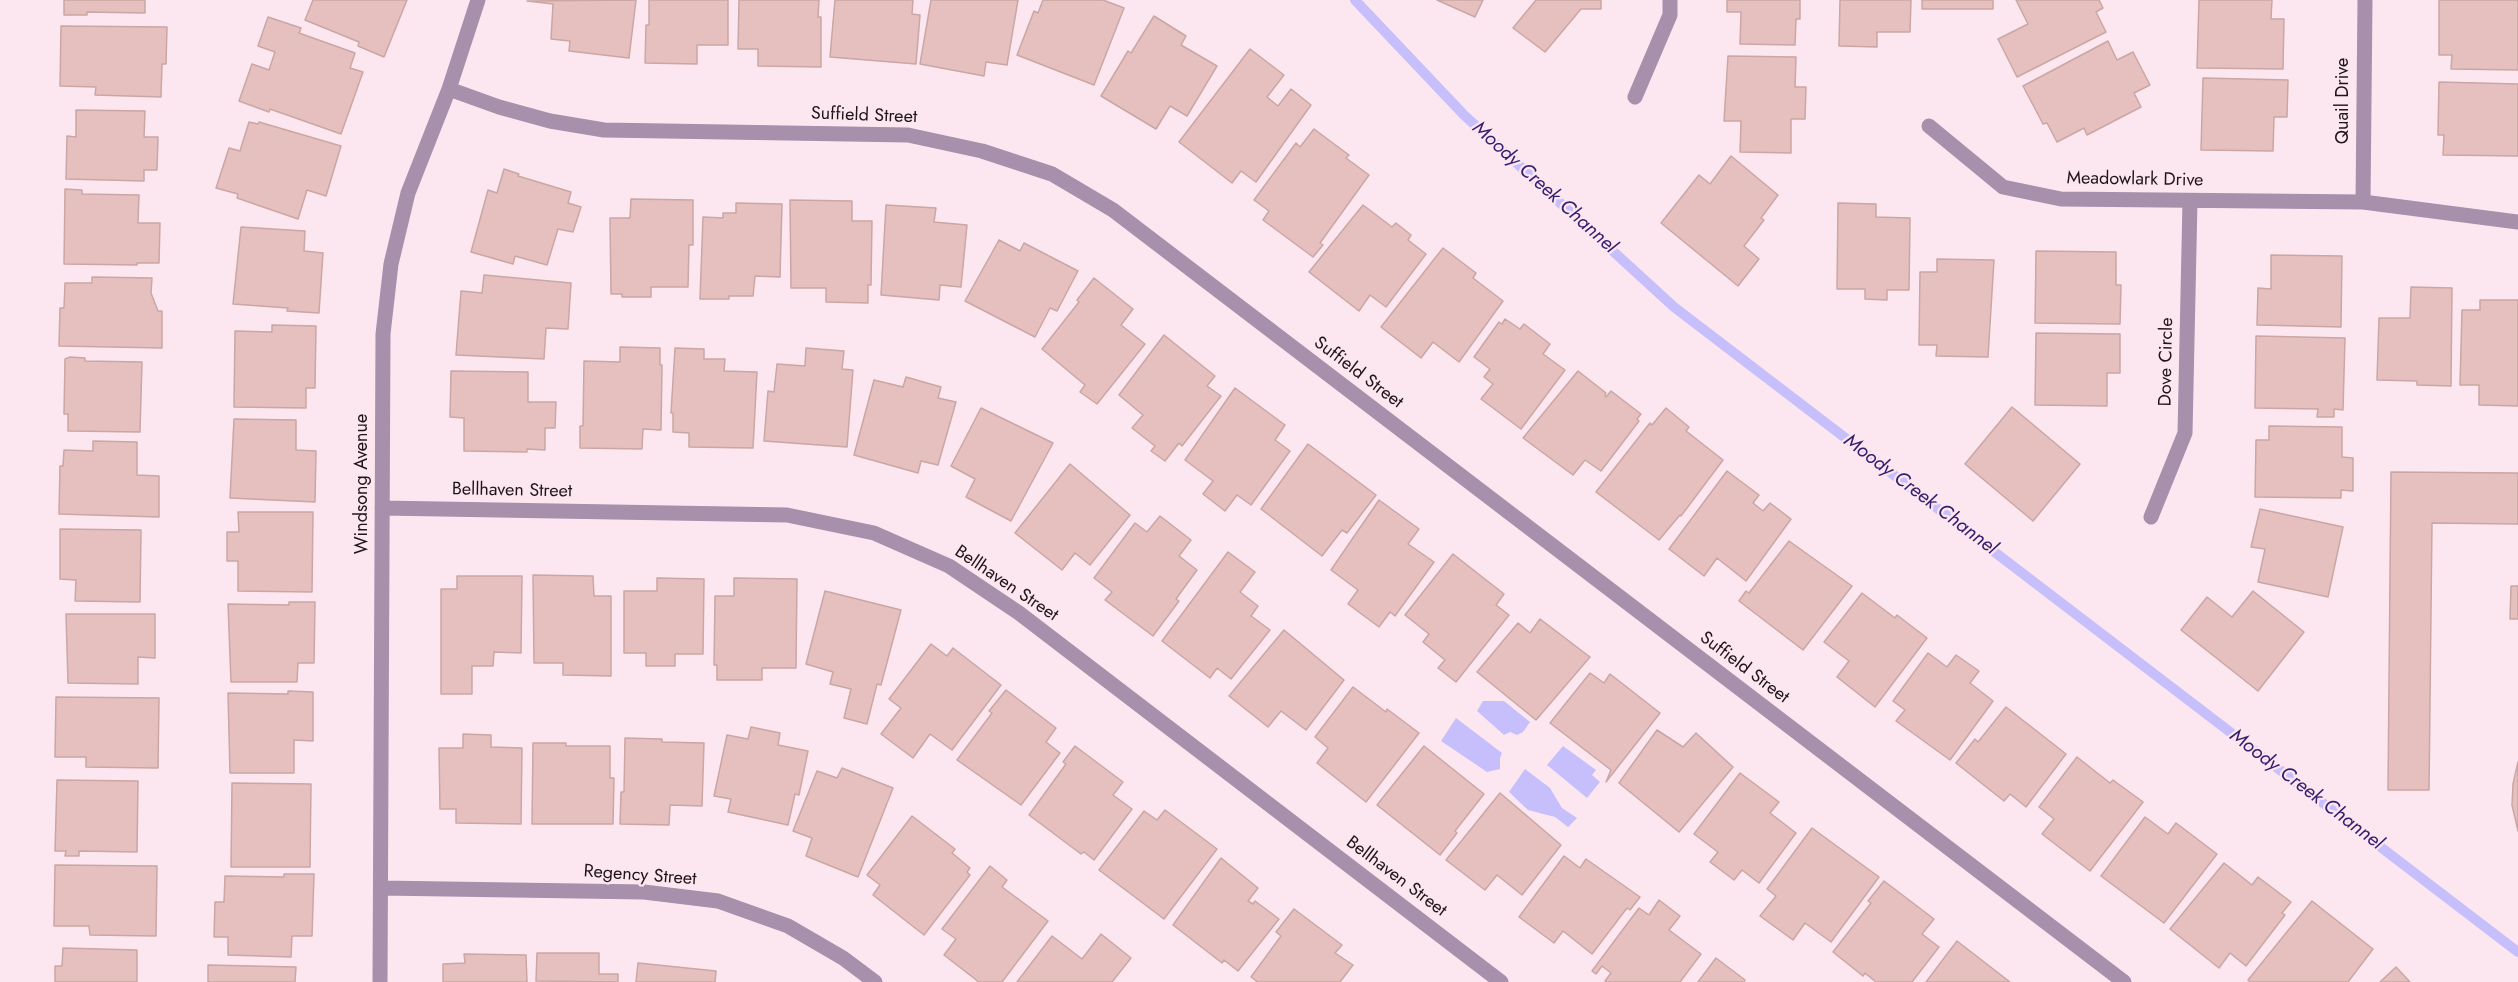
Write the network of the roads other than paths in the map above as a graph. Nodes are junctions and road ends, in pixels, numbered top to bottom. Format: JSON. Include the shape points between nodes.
{"nodes":[{"id":1,"x":478,"y":0,"type":"edge"},
{"id":2,"x":1670,"y":0,"type":"edge"},
{"id":3,"x":2365,"y":0,"type":"edge"},
{"id":4,"x":449,"y":89,"type":"junction"},
{"id":5,"x":1635,"y":97,"type":"dead end"},
{"id":6,"x":1929,"y":126,"type":"dead end"},
{"id":7,"x":2190,"y":201,"type":"junction"},
{"id":8,"x":2363,"y":202,"type":"junction"},
{"id":9,"x":2518,"y":222,"type":"edge"},
{"id":10,"x":382,"y":508,"type":"junction"},
{"id":11,"x":2151,"y":517,"type":"dead end"},
{"id":12,"x":381,"y":888,"type":"junction"},
{"id":13,"x":380,"y":982,"type":"edge"},
{"id":14,"x":874,"y":982,"type":"edge"},
{"id":15,"x":1501,"y":982,"type":"edge"},
{"id":16,"x":2124,"y":982,"type":"edge"}],
"edges":[{"from":1,"to":4,"type":"street","name":"Windsong Avenue"},
{"from":2,"to":5,"type":"street","via":[[1670,15]]},
{"from":3,"to":8,"type":"street","name":"Quail Drive"},
{"from":4,"to":10,"type":"street","name":"Windsong Avenue","via":[[408,193],[392,264],[383,334]]},
{"from":4,"to":16,"type":"street","name":"Suffield Street","via":[[550,121],[604,130],[908,135],[982,151],[1052,174],[1113,210]]},
{"from":6,"to":7,"type":"street","name":"Meadowlark Drive","via":[[2003,187],[2061,199]]},
{"from":7,"to":8,"type":"street","name":"Meadowlark Drive"},
{"from":7,"to":11,"type":"street","name":"Dove Circle","via":[[2185,433]]},
{"from":8,"to":9,"type":"street","name":"Meadowlark Drive"},
{"from":10,"to":12,"type":"street","name":"Windsong Avenue"},
{"from":10,"to":15,"type":"street","name":"Bellhaven Street","via":[[787,515],[874,533],[949,566],[1019,613]]},
{"from":12,"to":13,"type":"street","name":"Windsong Avenue"},
{"from":12,"to":14,"type":"street","name":"Regency Street","via":[[644,892],[718,901],[788,926],[843,958]]}]}
